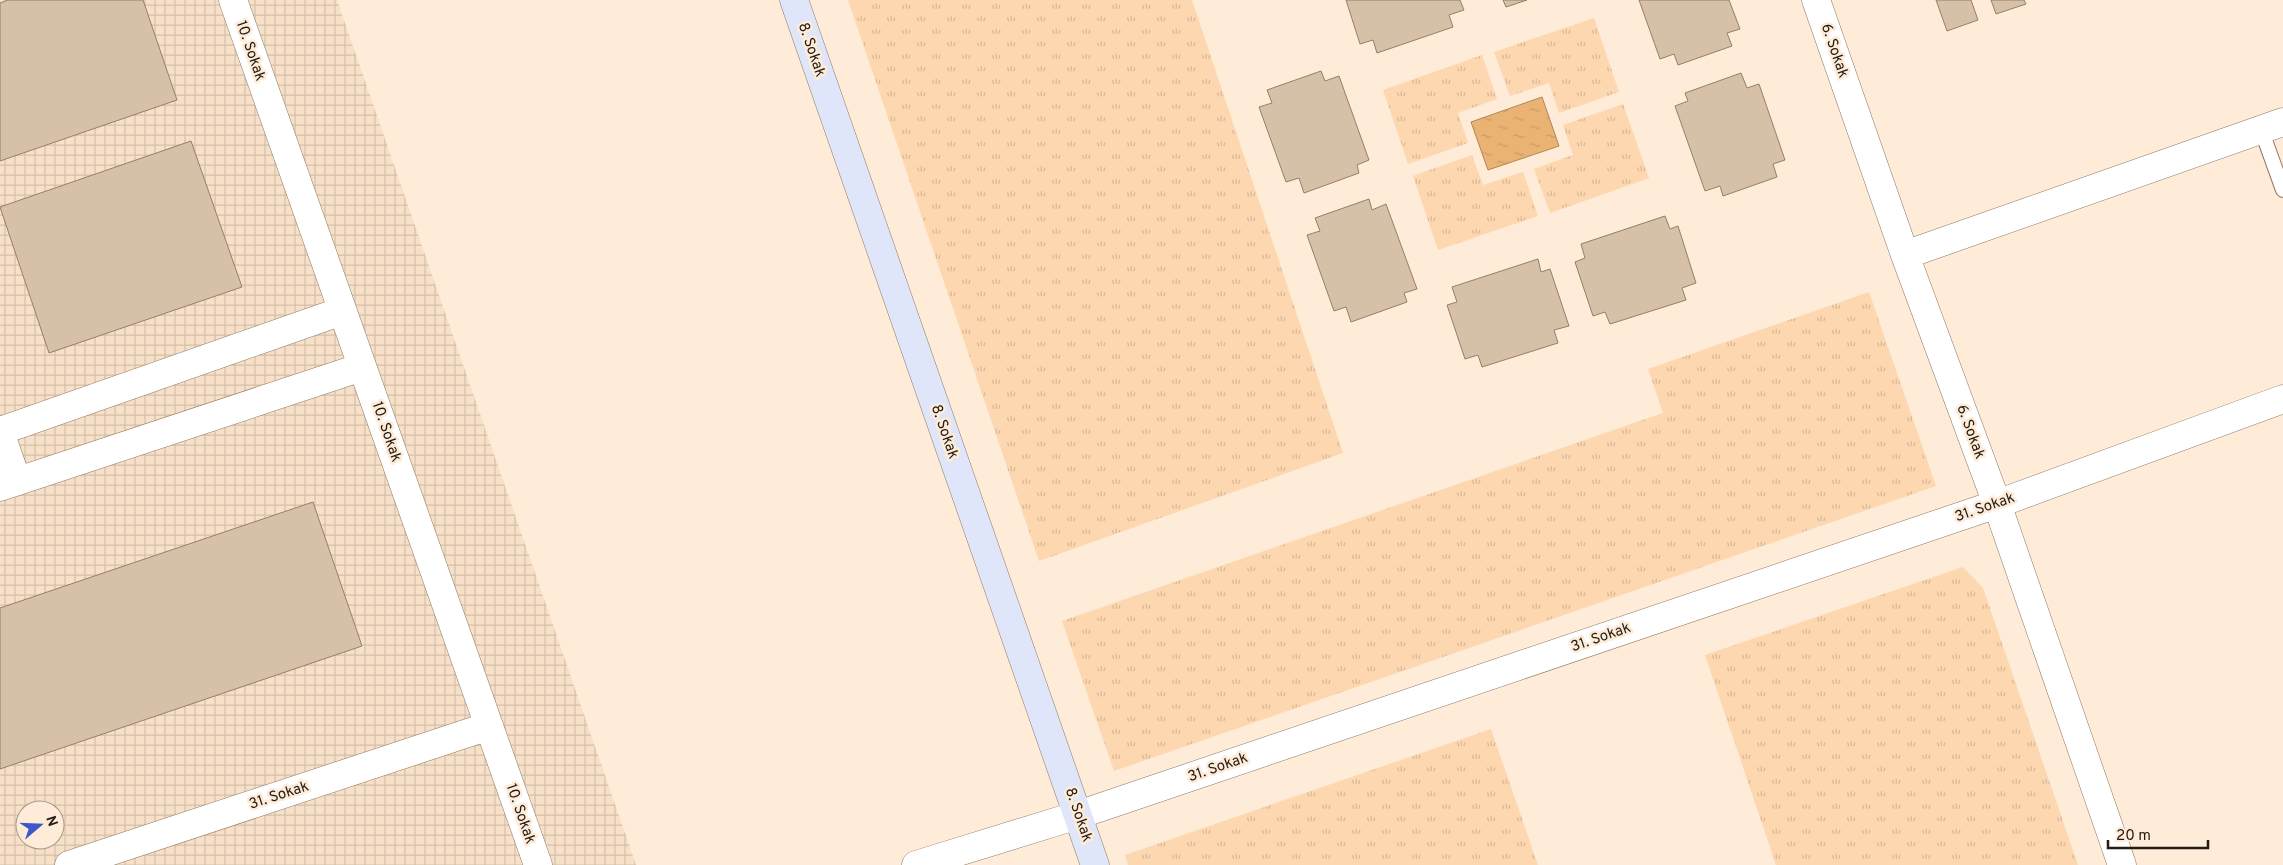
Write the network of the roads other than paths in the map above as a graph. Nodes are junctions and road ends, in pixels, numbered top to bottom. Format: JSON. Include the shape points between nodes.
{"nodes":[{"id":1,"x":233,"y":0,"type":"edge"},
{"id":2,"x":794,"y":0,"type":"edge"},
{"id":3,"x":1816,"y":0,"type":"edge"},
{"id":4,"x":2272,"y":125,"type":"edge"},
{"id":5,"x":2283,"y":190,"type":"edge"},
{"id":6,"x":1905,"y":255,"type":"junction"},
{"id":7,"x":342,"y":311,"type":"junction"},
{"id":8,"x":362,"y":367,"type":"junction"},
{"id":9,"x":2283,"y":399,"type":"edge"},
{"id":10,"x":0,"y":432,"type":"edge"},
{"id":11,"x":9,"y":484,"type":"edge"},
{"id":12,"x":1997,"y":504,"type":"junction"},
{"id":13,"x":489,"y":726,"type":"junction"},
{"id":14,"x":1078,"y":815,"type":"junction"},
{"id":15,"x":69,"y":865,"type":"edge"},
{"id":16,"x":538,"y":865,"type":"edge"},
{"id":17,"x":916,"y":865,"type":"edge"},
{"id":18,"x":1095,"y":865,"type":"edge"},
{"id":19,"x":2122,"y":865,"type":"edge"}],
"edges":[{"from":1,"to":7,"type":"street","name":"10. Sokak"},
{"from":2,"to":14,"type":"street","name":"8. Sokak"},
{"from":3,"to":6,"type":"street","name":"6. Sokak"},
{"from":4,"to":5,"type":"lane"},
{"from":4,"to":6,"type":"street"},
{"from":6,"to":12,"type":"street","name":"6. Sokak"},
{"from":7,"to":8,"type":"street","name":"10. Sokak"},
{"from":7,"to":10,"type":"street"},
{"from":8,"to":11,"type":"street"},
{"from":8,"to":13,"type":"street","name":"10. Sokak"},
{"from":9,"to":12,"type":"street","name":"31. Sokak"},
{"from":10,"to":11,"type":"street"},
{"from":12,"to":14,"type":"street","name":"31. Sokak"},
{"from":12,"to":19,"type":"street","name":"6. Sokak"},
{"from":13,"to":15,"type":"street","name":"31. Sokak"},
{"from":13,"to":16,"type":"street","name":"10. Sokak"},
{"from":14,"to":17,"type":"street","name":"31. Sokak"},
{"from":14,"to":18,"type":"street","name":"8. Sokak"}]}
